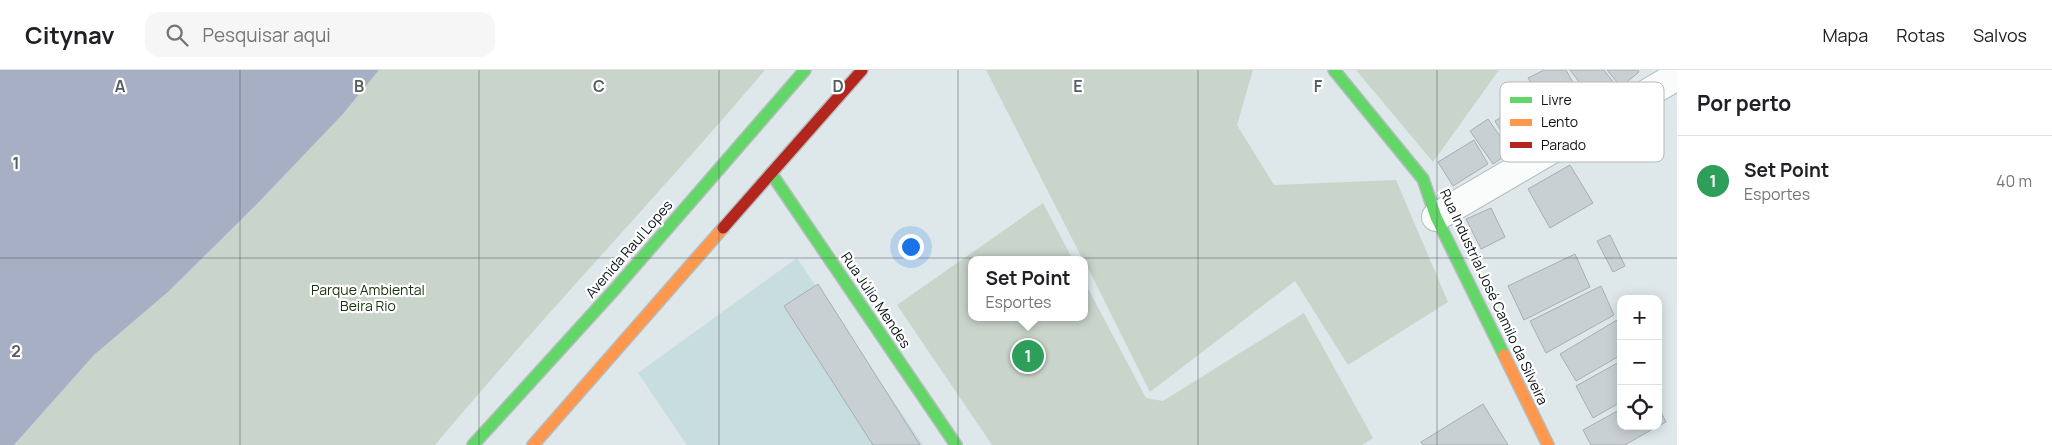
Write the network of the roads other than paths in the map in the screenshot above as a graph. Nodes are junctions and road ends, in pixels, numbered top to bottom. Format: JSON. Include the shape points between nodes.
{"nodes":[{"id":1,"x":805,"y":70,"type":"edge"},
{"id":2,"x":862,"y":70,"type":"edge"},
{"id":3,"x":1334,"y":70,"type":"edge"},
{"id":4,"x":1677,"y":76,"type":"edge"},
{"id":5,"x":1664,"y":84,"type":"edge"},
{"id":6,"x":1530,"y":162,"type":"edge"},
{"id":7,"x":771,"y":172,"type":"junction"},
{"id":8,"x":1436,"y":217,"type":"junction"},
{"id":9,"x":473,"y":445,"type":"edge"},
{"id":10,"x":533,"y":445,"type":"edge"},
{"id":11,"x":956,"y":445,"type":"edge"},
{"id":12,"x":1548,"y":445,"type":"edge"}],
"edges":[{"from":1,"to":9,"type":"main road","name":"Avenida Raul Lopes","via":[[615,289]]},
{"from":2,"to":7,"type":"main road"},
{"from":3,"to":8,"type":"main road","name":"Rua Industrial José Camilo da Silveira","via":[[1423,179]]},
{"from":4,"to":5,"type":"street"},
{"from":6,"to":8,"type":"street"},
{"from":7,"to":10,"type":"main road"},
{"from":7,"to":11,"type":"main road","name":"Rua Júlio Mendes"},
{"from":8,"to":12,"type":"main road","name":"Rua Industrial José Camilo da Silveira"}]}
